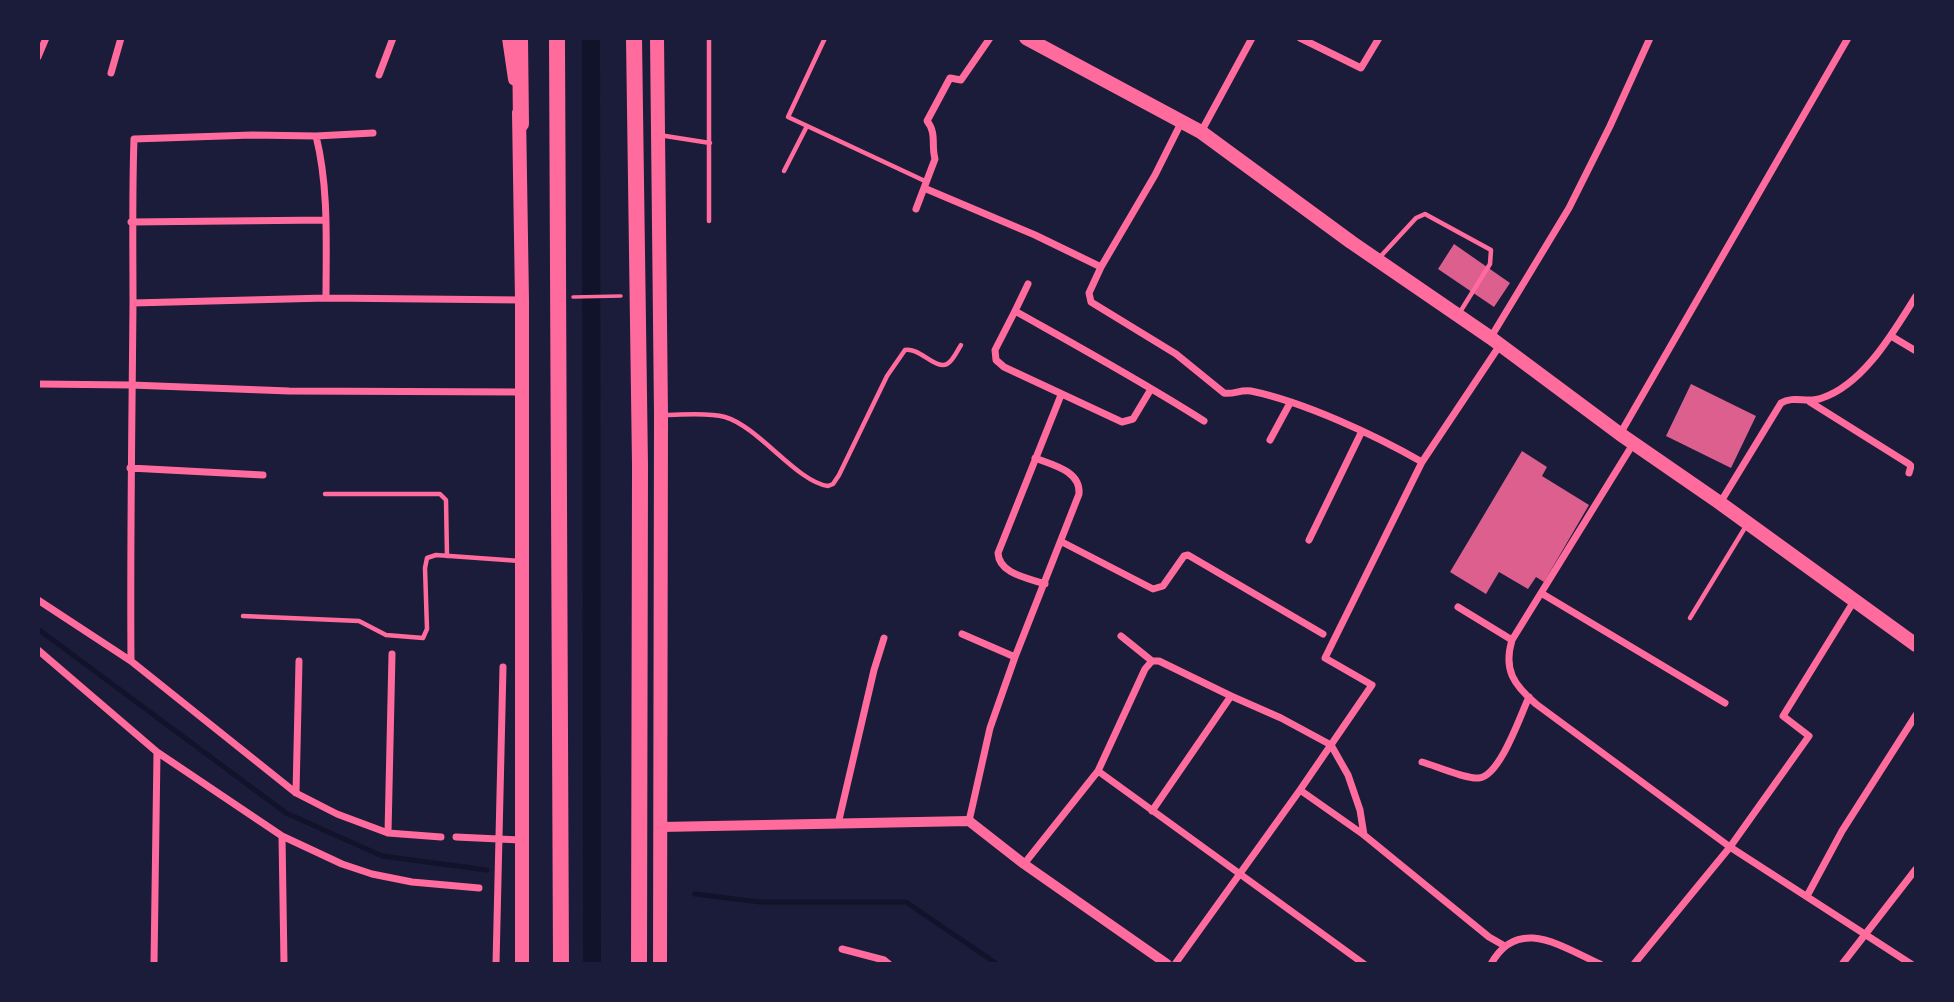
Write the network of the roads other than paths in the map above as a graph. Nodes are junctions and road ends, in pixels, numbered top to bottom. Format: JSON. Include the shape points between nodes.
{"nodes":[{"id":1,"x":46,"y":38,"type":"edge"},
{"id":2,"x":121,"y":38,"type":"edge"},
{"id":3,"x":393,"y":38,"type":"edge"},
{"id":4,"x":509,"y":38,"type":"edge"},
{"id":5,"x":520,"y":38,"type":"edge"},
{"id":6,"x":557,"y":38,"type":"edge"},
{"id":7,"x":634,"y":38,"type":"edge"},
{"id":8,"x":657,"y":38,"type":"edge"},
{"id":9,"x":709,"y":38,"type":"edge"},
{"id":10,"x":825,"y":38,"type":"edge"},
{"id":11,"x":990,"y":38,"type":"edge"},
{"id":12,"x":1026,"y":38,"type":"edge"},
{"id":13,"x":1252,"y":38,"type":"edge"},
{"id":14,"x":1300,"y":38,"type":"edge"},
{"id":15,"x":1379,"y":38,"type":"edge"},
{"id":16,"x":1650,"y":38,"type":"edge"},
{"id":17,"x":1848,"y":38,"type":"edge"},
{"id":18,"x":38,"y":57,"type":"edge"},
{"id":19,"x":111,"y":73,"type":"dead end"},
{"id":20,"x":379,"y":75,"type":"dead end"},
{"id":21,"x":1182,"y":121,"type":"junction"},
{"id":22,"x":521,"y":124,"type":"junction"},
{"id":23,"x":807,"y":126,"type":"junction"},
{"id":24,"x":1201,"y":132,"type":"junction"},
{"id":25,"x":373,"y":133,"type":"dead end"},
{"id":26,"x":316,"y":135,"type":"junction"},
{"id":27,"x":657,"y":135,"type":"junction"},
{"id":28,"x":710,"y":143,"type":"junction"},
{"id":29,"x":784,"y":171,"type":"dead end"},
{"id":30,"x":925,"y":185,"type":"junction"},
{"id":31,"x":916,"y":209,"type":"dead end"},
{"id":32,"x":326,"y":220,"type":"junction"},
{"id":33,"x":709,"y":221,"type":"dead end"},
{"id":34,"x":131,"y":222,"type":"junction"},
{"id":35,"x":1377,"y":261,"type":"junction"},
{"id":36,"x":1101,"y":267,"type":"junction"},
{"id":37,"x":1028,"y":284,"type":"dead end"},
{"id":38,"x":1916,"y":296,"type":"edge"},
{"id":39,"x":326,"y":298,"type":"junction"},
{"id":40,"x":522,"y":300,"type":"junction"},
{"id":41,"x":133,"y":303,"type":"junction"},
{"id":42,"x":1016,"y":311,"type":"junction"},
{"id":43,"x":1458,"y":314,"type":"junction"},
{"id":44,"x":1891,"y":336,"type":"junction"},
{"id":45,"x":1495,"y":342,"type":"junction"},
{"id":46,"x":961,"y":345,"type":"dead end"},
{"id":47,"x":1916,"y":351,"type":"edge"},
{"id":48,"x":38,"y":384,"type":"edge"},
{"id":49,"x":131,"y":385,"type":"junction"},
{"id":50,"x":1151,"y":389,"type":"junction"},
{"id":51,"x":520,"y":392,"type":"junction"},
{"id":52,"x":1061,"y":395,"type":"junction"},
{"id":53,"x":1810,"y":402,"type":"junction"},
{"id":54,"x":1290,"y":403,"type":"junction"},
{"id":55,"x":661,"y":415,"type":"junction"},
{"id":56,"x":1204,"y":421,"type":"dead end"},
{"id":57,"x":1362,"y":431,"type":"junction"},
{"id":58,"x":1620,"y":435,"type":"junction"},
{"id":59,"x":1270,"y":440,"type":"dead end"},
{"id":60,"x":1633,"y":444,"type":"junction"},
{"id":61,"x":1035,"y":458,"type":"junction"},
{"id":62,"x":1422,"y":462,"type":"junction"},
{"id":63,"x":130,"y":468,"type":"junction"},
{"id":64,"x":1909,"y":473,"type":"dead end"},
{"id":65,"x":263,"y":475,"type":"dead end"},
{"id":66,"x":325,"y":494,"type":"dead end"},
{"id":67,"x":1720,"y":503,"type":"junction"},
{"id":68,"x":1748,"y":523,"type":"junction"},
{"id":69,"x":1309,"y":540,"type":"dead end"},
{"id":70,"x":1062,"y":542,"type":"junction"},
{"id":71,"x":447,"y":556,"type":"junction"},
{"id":72,"x":522,"y":561,"type":"junction"},
{"id":73,"x":1045,"y":584,"type":"junction"},
{"id":74,"x":1541,"y":593,"type":"junction"},
{"id":75,"x":38,"y":600,"type":"edge"},
{"id":76,"x":1854,"y":601,"type":"junction"},
{"id":77,"x":1458,"y":607,"type":"dead end"},
{"id":78,"x":243,"y":616,"type":"dead end"},
{"id":79,"x":1690,"y":618,"type":"dead end"},
{"id":80,"x":962,"y":634,"type":"dead end"},
{"id":81,"x":1323,"y":634,"type":"dead end"},
{"id":82,"x":1121,"y":636,"type":"dead end"},
{"id":83,"x":884,"y":638,"type":"dead end"},
{"id":84,"x":1512,"y":640,"type":"junction"},
{"id":85,"x":1916,"y":645,"type":"edge"},
{"id":86,"x":38,"y":650,"type":"edge"},
{"id":87,"x":392,"y":654,"type":"dead end"},
{"id":88,"x":1015,"y":657,"type":"junction"},
{"id":89,"x":131,"y":661,"type":"junction"},
{"id":90,"x":299,"y":661,"type":"dead end"},
{"id":91,"x":1152,"y":661,"type":"junction"},
{"id":92,"x":503,"y":667,"type":"dead end"},
{"id":93,"x":1231,"y":696,"type":"junction"},
{"id":94,"x":1529,"y":697,"type":"junction"},
{"id":95,"x":1725,"y":704,"type":"dead end"},
{"id":96,"x":1916,"y":715,"type":"edge"},
{"id":97,"x":1331,"y":745,"type":"junction"},
{"id":98,"x":158,"y":752,"type":"junction"},
{"id":99,"x":1422,"y":762,"type":"dead end"},
{"id":100,"x":1098,"y":771,"type":"junction"},
{"id":101,"x":1300,"y":790,"type":"junction"},
{"id":102,"x":296,"y":793,"type":"junction"},
{"id":103,"x":1153,"y":811,"type":"junction"},
{"id":104,"x":969,"y":821,"type":"junction"},
{"id":105,"x":838,"y":824,"type":"junction"},
{"id":106,"x":661,"y":827,"type":"junction"},
{"id":107,"x":388,"y":832,"type":"junction"},
{"id":108,"x":1364,"y":835,"type":"junction"},
{"id":109,"x":282,"y":836,"type":"junction"},
{"id":110,"x":441,"y":837,"type":"dead end"},
{"id":111,"x":456,"y":837,"type":"dead end"},
{"id":112,"x":499,"y":840,"type":"junction"},
{"id":113,"x":520,"y":840,"type":"junction"},
{"id":114,"x":1730,"y":847,"type":"junction"},
{"id":115,"x":1024,"y":864,"type":"junction"},
{"id":116,"x":1916,"y":869,"type":"edge"},
{"id":117,"x":1240,"y":874,"type":"junction"},
{"id":118,"x":479,"y":888,"type":"dead end"},
{"id":119,"x":1807,"y":896,"type":"junction"},
{"id":120,"x":1864,"y":933,"type":"junction"},
{"id":121,"x":1503,"y":945,"type":"junction"},
{"id":122,"x":842,"y":949,"type":"dead end"},
{"id":123,"x":1843,"y":963,"type":"edge"},
{"id":124,"x":154,"y":964,"type":"edge"},
{"id":125,"x":284,"y":964,"type":"edge"},
{"id":126,"x":496,"y":964,"type":"edge"},
{"id":127,"x":522,"y":964,"type":"edge"},
{"id":128,"x":561,"y":964,"type":"edge"},
{"id":129,"x":639,"y":964,"type":"edge"},
{"id":130,"x":660,"y":964,"type":"edge"},
{"id":131,"x":889,"y":964,"type":"edge"},
{"id":132,"x":1167,"y":964,"type":"edge"},
{"id":133,"x":1175,"y":964,"type":"edge"},
{"id":134,"x":1364,"y":964,"type":"edge"},
{"id":135,"x":1491,"y":964,"type":"edge"},
{"id":136,"x":1600,"y":964,"type":"edge"},
{"id":137,"x":1634,"y":964,"type":"edge"},
{"id":138,"x":1911,"y":964,"type":"edge"}],
"edges":[{"from":1,"to":18,"type":"street"},
{"from":2,"to":19,"type":"street"},
{"from":3,"to":20,"type":"street"},
{"from":4,"to":22,"type":"main road"},
{"from":5,"to":22,"type":"highway"},
{"from":6,"to":128,"type":"highway"},
{"from":7,"to":129,"type":"highway","via":[[640,465]]},
{"from":8,"to":27,"type":"main road"},
{"from":9,"to":28,"type":"lane"},
{"from":10,"to":23,"type":"lane","via":[[788,117]]},
{"from":11,"to":30,"type":"street","via":[[961,80],[950,78],[927,121],[934,134],[935,159]]},
{"from":12,"to":21,"type":"main road"},
{"from":13,"to":24,"type":"street"},
{"from":14,"to":15,"type":"street","via":[[1362,68]]},
{"from":16,"to":45,"type":"street","via":[[1569,208]]},
{"from":17,"to":58,"type":"street"},
{"from":21,"to":24,"type":"main road"},
{"from":21,"to":36,"type":"street"},
{"from":22,"to":40,"type":"main road"},
{"from":23,"to":29,"type":"lane"},
{"from":23,"to":30,"type":"lane"},
{"from":24,"to":35,"type":"main road"},
{"from":25,"to":26,"type":"street"},
{"from":26,"to":32,"type":"street"},
{"from":26,"to":34,"type":"street","via":[[134,139]]},
{"from":27,"to":28,"type":"lane"},
{"from":27,"to":55,"type":"main road"},
{"from":28,"to":33,"type":"lane"},
{"from":30,"to":31,"type":"street"},
{"from":30,"to":36,"type":"street"},
{"from":32,"to":34,"type":"street"},
{"from":32,"to":39,"type":"street"},
{"from":34,"to":41,"type":"street"},
{"from":35,"to":43,"type":"main road"},
{"from":35,"to":43,"type":"lane","via":[[1425,214],[1491,250],[1490,264]]},
{"from":36,"to":54,"type":"street","via":[[1089,293],[1091,302],[1176,354],[1224,393],[1247,390]]},
{"from":37,"to":42,"type":"street"},
{"from":38,"to":44,"type":"street"},
{"from":39,"to":40,"type":"street"},
{"from":39,"to":41,"type":"street"},
{"from":40,"to":51,"type":"main road"},
{"from":41,"to":49,"type":"street"},
{"from":42,"to":50,"type":"street"},
{"from":42,"to":52,"type":"street","via":[[995,349],[996,360]]},
{"from":43,"to":45,"type":"main road"},
{"from":44,"to":47,"type":"street"},
{"from":44,"to":53,"type":"street","via":[[1846,385]]},
{"from":45,"to":58,"type":"main road"},
{"from":45,"to":62,"type":"street"},
{"from":46,"to":55,"type":"lane","via":[[941,366],[914,349],[905,349],[839,475],[828,486],[813,481],[740,424],[724,417]]},
{"from":48,"to":49,"type":"street"},
{"from":49,"to":51,"type":"street"},
{"from":49,"to":63,"type":"street"},
{"from":50,"to":52,"type":"street","via":[[1133,419],[1126,422]]},
{"from":50,"to":56,"type":"street"},
{"from":51,"to":72,"type":"main road"},
{"from":52,"to":61,"type":"street"},
{"from":53,"to":64,"type":"street","via":[[1912,466]]},
{"from":53,"to":67,"type":"street","via":[[1792,399],[1781,403]]},
{"from":54,"to":57,"type":"street"},
{"from":54,"to":59,"type":"street"},
{"from":55,"to":106,"type":"main road"},
{"from":57,"to":62,"type":"street"},
{"from":57,"to":69,"type":"street"},
{"from":58,"to":60,"type":"main road"},
{"from":60,"to":67,"type":"main road"},
{"from":60,"to":74,"type":"street"},
{"from":61,"to":70,"type":"street","via":[[1068,472],[1079,484]]},
{"from":61,"to":73,"type":"street","via":[[998,558],[1008,570]]},
{"from":62,"to":97,"type":"street","via":[[1325,658],[1372,685]]},
{"from":63,"to":65,"type":"street"},
{"from":63,"to":89,"type":"street"},
{"from":66,"to":71,"type":"lane","via":[[440,494],[446,500]]},
{"from":67,"to":68,"type":"main road"},
{"from":68,"to":76,"type":"main road"},
{"from":68,"to":79,"type":"lane"},
{"from":70,"to":73,"type":"street"},
{"from":70,"to":81,"type":"street","via":[[1153,589],[1163,586],[1184,556],[1192,556]]},
{"from":71,"to":72,"type":"lane"},
{"from":71,"to":78,"type":"lane","via":[[431,556],[425,562],[428,629],[423,638],[386,635],[359,621]]},
{"from":72,"to":113,"type":"main road"},
{"from":73,"to":88,"type":"street"},
{"from":74,"to":84,"type":"street"},
{"from":74,"to":95,"type":"street"},
{"from":75,"to":89,"type":"street"},
{"from":76,"to":85,"type":"main road"},
{"from":76,"to":114,"type":"street","via":[[1783,716],[1809,736]]},
{"from":77,"to":84,"type":"street"},
{"from":80,"to":88,"type":"street"},
{"from":82,"to":91,"type":"street"},
{"from":83,"to":105,"type":"street"},
{"from":84,"to":94,"type":"street","via":[[1508,664],[1521,691]]},
{"from":86,"to":98,"type":"street"},
{"from":87,"to":107,"type":"street"},
{"from":88,"to":104,"type":"street","via":[[984,754]]},
{"from":89,"to":102,"type":"street"},
{"from":90,"to":102,"type":"street"},
{"from":91,"to":93,"type":"street"},
{"from":91,"to":100,"type":"street"},
{"from":92,"to":112,"type":"street"},
{"from":93,"to":97,"type":"street"},
{"from":93,"to":103,"type":"street"},
{"from":94,"to":99,"type":"street","via":[[1499,763],[1486,776],[1475,778]]},
{"from":94,"to":114,"type":"street"},
{"from":96,"to":119,"type":"street","via":[[1842,831]]},
{"from":97,"to":101,"type":"street"},
{"from":97,"to":108,"type":"street","via":[[1348,775]]},
{"from":98,"to":109,"type":"street"},
{"from":98,"to":124,"type":"street"},
{"from":100,"to":103,"type":"street"},
{"from":100,"to":115,"type":"street"},
{"from":101,"to":108,"type":"street"},
{"from":101,"to":117,"type":"street"},
{"from":102,"to":107,"type":"street"},
{"from":103,"to":117,"type":"street"},
{"from":104,"to":105,"type":"street"},
{"from":104,"to":115,"type":"street"},
{"from":105,"to":106,"type":"street"},
{"from":106,"to":130,"type":"main road"},
{"from":107,"to":110,"type":"street"},
{"from":108,"to":121,"type":"street"},
{"from":109,"to":118,"type":"street","via":[[372,874]]},
{"from":109,"to":125,"type":"street"},
{"from":111,"to":112,"type":"street"},
{"from":112,"to":113,"type":"street"},
{"from":112,"to":126,"type":"street"},
{"from":113,"to":127,"type":"main road"},
{"from":114,"to":119,"type":"street"},
{"from":114,"to":137,"type":"street"},
{"from":115,"to":132,"type":"street"},
{"from":116,"to":120,"type":"street"},
{"from":117,"to":133,"type":"street"},
{"from":117,"to":134,"type":"street"},
{"from":119,"to":120,"type":"street"},
{"from":120,"to":123,"type":"street"},
{"from":120,"to":138,"type":"street"},
{"from":121,"to":135,"type":"street"},
{"from":121,"to":136,"type":"street","via":[[1527,936]]},
{"from":122,"to":131,"type":"street"}]}
